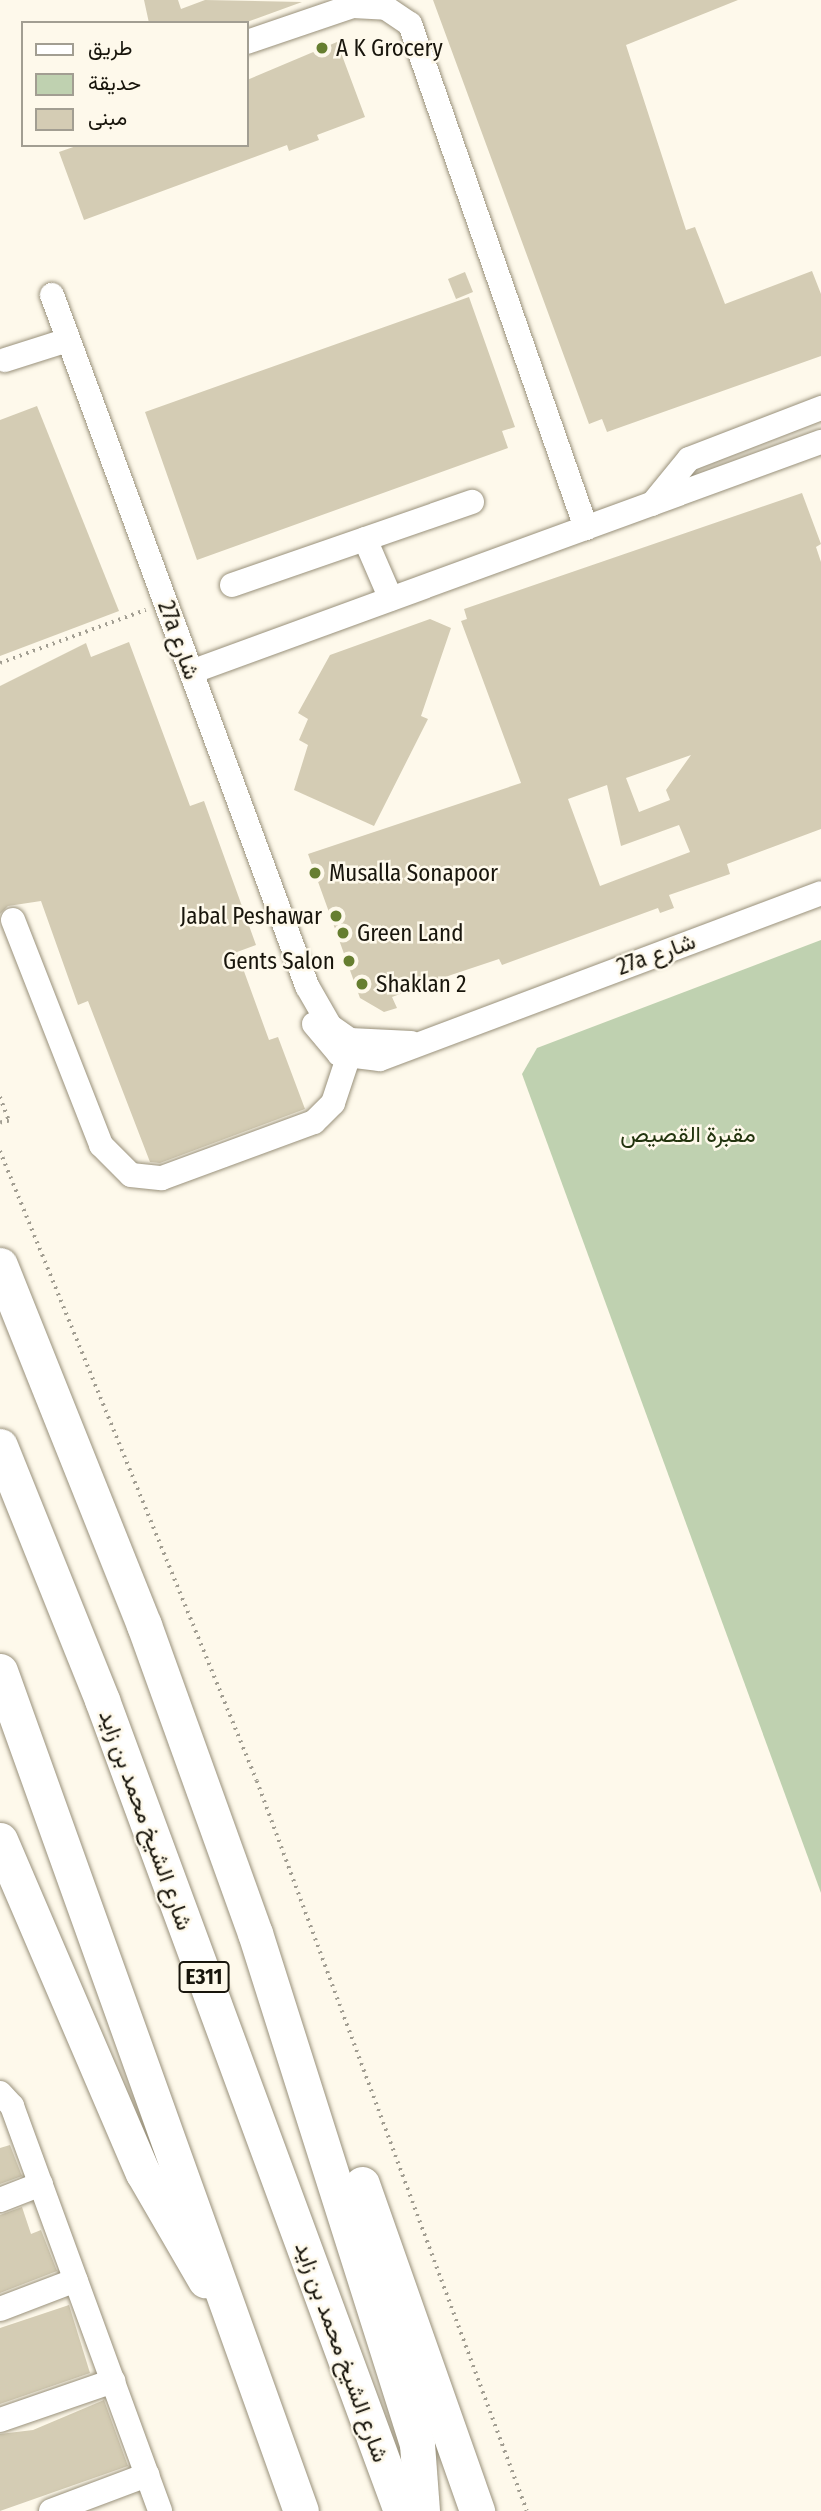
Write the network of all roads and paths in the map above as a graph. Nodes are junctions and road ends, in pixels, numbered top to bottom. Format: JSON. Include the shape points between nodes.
{"nodes":[{"id":1,"x":412,"y":12,"type":"edge"},
{"id":2,"x":323,"y":15,"type":"junction"},
{"id":3,"x":248,"y":42,"type":"edge"},
{"id":4,"x":424,"y":66,"type":"junction"},
{"id":5,"x":52,"y":295,"type":"dead end"},
{"id":6,"x":68,"y":340,"type":"junction"},
{"id":7,"x":5,"y":360,"type":"dead end"},
{"id":8,"x":821,"y":408,"type":"edge"},
{"id":9,"x":821,"y":442,"type":"edge"},
{"id":10,"x":472,"y":502,"type":"dead end"},
{"id":11,"x":652,"y":504,"type":"junction"},
{"id":12,"x":586,"y":528,"type":"junction"},
{"id":13,"x":365,"y":539,"type":"junction"},
{"id":14,"x":232,"y":585,"type":"dead end"},
{"id":15,"x":391,"y":599,"type":"junction"},
{"id":16,"x":165,"y":603,"type":"junction"},
{"id":17,"x":0,"y":663,"type":"edge"},
{"id":18,"x":191,"y":672,"type":"junction"},
{"id":19,"x":821,"y":893,"type":"edge"},
{"id":20,"x":13,"y":920,"type":"dead end"},
{"id":21,"x":307,"y":986,"type":"junction"},
{"id":22,"x":411,"y":1043,"type":"junction"},
{"id":23,"x":348,"y":1058,"type":"junction"},
{"id":24,"x":0,"y":1097,"type":"edge"},
{"id":25,"x":0,"y":1123,"type":"edge"},
{"id":26,"x":0,"y":1151,"type":"edge"},
{"id":27,"x":0,"y":1265,"type":"edge"},
{"id":28,"x":0,"y":1446,"type":"edge"},
{"id":29,"x":0,"y":1671,"type":"edge"},
{"id":30,"x":0,"y":1840,"type":"edge"},
{"id":31,"x":255,"y":1933,"type":"junction"},
{"id":32,"x":0,"y":2093,"type":"edge"},
{"id":33,"x":41,"y":2184,"type":"junction"},
{"id":34,"x":0,"y":2200,"type":"edge"},
{"id":35,"x":76,"y":2280,"type":"junction"},
{"id":36,"x":0,"y":2309,"type":"edge"},
{"id":37,"x":239,"y":2333,"type":"junction"},
{"id":38,"x":113,"y":2381,"type":"junction"},
{"id":39,"x":0,"y":2420,"type":"edge"},
{"id":40,"x":465,"y":2474,"type":"junction"},
{"id":41,"x":148,"y":2475,"type":"junction"},
{"id":42,"x":51,"y":2511,"type":"edge"},
{"id":43,"x":160,"y":2511,"type":"edge"},
{"id":44,"x":301,"y":2511,"type":"edge"},
{"id":45,"x":401,"y":2511,"type":"edge"},
{"id":46,"x":422,"y":2511,"type":"edge"},
{"id":47,"x":477,"y":2511,"type":"edge"},
{"id":48,"x":490,"y":2511,"type":"edge"},
{"id":49,"x":527,"y":2511,"type":"edge"}],
"edges":[{"from":1,"to":2,"type":"street","via":[[376,5]]},
{"from":1,"to":4,"type":"street"},
{"from":2,"to":3,"type":"street"},
{"from":2,"to":4,"type":"street","via":[[359,15],[388,25]]},
{"from":4,"to":12,"type":"street"},
{"from":5,"to":6,"type":"street","name":"27a شارع"},
{"from":6,"to":7,"type":"street"},
{"from":6,"to":16,"type":"street","name":"27a شارع"},
{"from":8,"to":11,"type":"street","via":[[689,459]]},
{"from":9,"to":11,"type":"street"},
{"from":10,"to":13,"type":"street"},
{"from":11,"to":12,"type":"street"},
{"from":12,"to":15,"type":"street"},
{"from":13,"to":14,"type":"street"},
{"from":13,"to":15,"type":"street"},
{"from":15,"to":18,"type":"street"},
{"from":16,"to":17,"type":"path"},
{"from":16,"to":18,"type":"street","name":"27a شارع"},
{"from":18,"to":21,"type":"street","name":"27a شارع"},
{"from":19,"to":22,"type":"street","name":"27a شارع"},
{"from":20,"to":23,"type":"street","via":[[101,1145],[131,1175],[162,1178],[314,1122],[333,1102]]},
{"from":21,"to":22,"type":"street","name":"27a شارع","via":[[330,1026],[350,1040]]},
{"from":21,"to":23,"type":"street","name":"27a شارع","via":[[318,1034]]},
{"from":22,"to":23,"type":"street","name":"27a شارع","via":[[380,1059]]},
{"from":24,"to":25,"type":"path","via":[[9,1121]]},
{"from":26,"to":49,"type":"path","via":[[257,1781]]},
{"from":27,"to":31,"type":"highway","via":[[144,1625]]},
{"from":28,"to":45,"type":"highway","name":"شارع الشيخ محمد بن زايد","number":"E311","via":[[102,1700]]},
{"from":29,"to":37,"type":"highway"},
{"from":30,"to":37,"type":"highway","via":[[143,2173]]},
{"from":31,"to":40,"type":"highway","via":[[345,2140]]},
{"from":31,"to":46,"type":"highway","via":[[417,2444]]},
{"from":32,"to":33,"type":"street","via":[[12,2106]]},
{"from":33,"to":34,"type":"street"},
{"from":33,"to":35,"type":"street"},
{"from":35,"to":36,"type":"street"},
{"from":35,"to":38,"type":"street"},
{"from":37,"to":44,"type":"highway"},
{"from":38,"to":39,"type":"street"},
{"from":38,"to":41,"type":"street"},
{"from":40,"to":47,"type":"highway"},
{"from":40,"to":48,"type":"street"},
{"from":41,"to":42,"type":"street"},
{"from":41,"to":43,"type":"street"}]}
